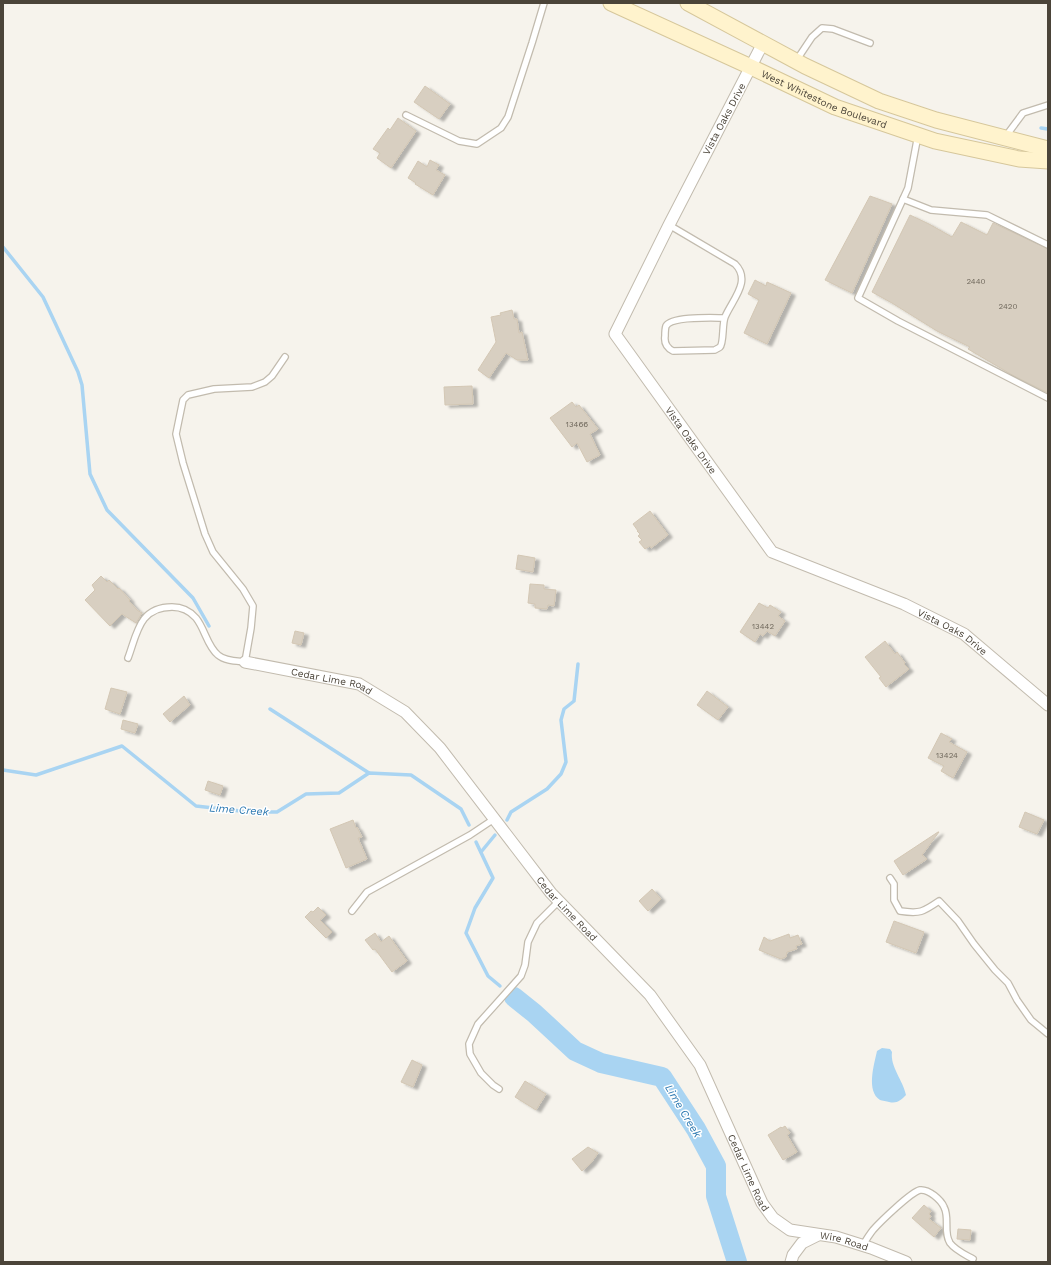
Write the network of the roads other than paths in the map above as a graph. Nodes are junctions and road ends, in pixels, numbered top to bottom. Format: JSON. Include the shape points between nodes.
{"nodes":[{"id":1,"x":544,"y":3,"type":"edge"},
{"id":2,"x":611,"y":3,"type":"edge"},
{"id":3,"x":688,"y":3,"type":"edge"},
{"id":4,"x":763,"y":43,"type":"junction"},
{"id":5,"x":870,"y":43,"type":"dead end"},
{"id":6,"x":796,"y":62,"type":"junction"},
{"id":7,"x":751,"y":67,"type":"junction"},
{"id":8,"x":1048,"y":105,"type":"edge"},
{"id":9,"x":406,"y":115,"type":"dead end"},
{"id":10,"x":918,"y":135,"type":"junction"},
{"id":11,"x":1004,"y":138,"type":"junction"},
{"id":12,"x":1048,"y":149,"type":"edge"},
{"id":13,"x":1048,"y":161,"type":"edge"},
{"id":14,"x":903,"y":199,"type":"junction"},
{"id":15,"x":669,"y":224,"type":"junction"},
{"id":16,"x":1048,"y":245,"type":"edge"},
{"id":17,"x":724,"y":318,"type":"junction"},
{"id":18,"x":285,"y":357,"type":"dead end"},
{"id":19,"x":1048,"y":398,"type":"edge"},
{"id":20,"x":128,"y":658,"type":"dead end"},
{"id":21,"x":245,"y":662,"type":"junction"},
{"id":22,"x":1048,"y":705,"type":"edge"},
{"id":23,"x":494,"y":819,"type":"junction"},
{"id":24,"x":890,"y":878,"type":"dead end"},
{"id":25,"x":559,"y":901,"type":"junction"},
{"id":26,"x":352,"y":911,"type":"dead end"},
{"id":27,"x":1048,"y":1034,"type":"edge"},
{"id":28,"x":499,"y":1089,"type":"dead end"},
{"id":29,"x":818,"y":1235,"type":"junction"},
{"id":30,"x":862,"y":1246,"type":"junction"},
{"id":31,"x":973,"y":1259,"type":"dead end"},
{"id":32,"x":791,"y":1262,"type":"edge"},
{"id":33,"x":906,"y":1262,"type":"edge"}],
"edges":[{"from":1,"to":9,"type":"lane","via":[[508,117],[501,128],[476,144],[459,141]]},
{"from":2,"to":7,"type":"main road","name":"West Whitestone Boulevard"},
{"from":3,"to":4,"type":"main road","name":"West Whitestone Boulevard"},
{"from":4,"to":6,"type":"main road","name":"West Whitestone Boulevard"},
{"from":4,"to":7,"type":"street","name":"Vista Oaks Drive"},
{"from":5,"to":6,"type":"lane","via":[[822,28],[812,37]]},
{"from":6,"to":11,"type":"main road","name":"West Whitestone Boulevard","via":[[879,101],[936,120]]},
{"from":7,"to":10,"type":"main road","name":"West Whitestone Boulevard","via":[[835,107]]},
{"from":7,"to":15,"type":"street","name":"Vista Oaks Drive"},
{"from":8,"to":11,"type":"lane","via":[[1023,113]]},
{"from":10,"to":13,"type":"main road","name":"West Whitestone Boulevard","via":[[1019,160]]},
{"from":10,"to":14,"type":"lane","via":[[908,188]]},
{"from":11,"to":12,"type":"main road","name":"West Whitestone Boulevard"},
{"from":14,"to":16,"type":"lane","via":[[931,210],[987,215]]},
{"from":14,"to":19,"type":"lane","via":[[858,298]]},
{"from":15,"to":17,"type":"lane","via":[[739,268],[742,275],[741,286]]},
{"from":15,"to":22,"type":"street","name":"Vista Oaks Drive","via":[[615,334],[772,552],[904,604],[964,634]]},
{"from":17,"to":17,"type":"lane","via":[[720,348],[673,351],[668,348],[665,340],[666,327],[670,322],[678,319]]},
{"from":18,"to":21,"type":"lane","via":[[265,382],[252,387],[214,389],[188,395],[183,400],[176,434],[205,534],[213,552],[243,589],[253,606],[252,628]]},
{"from":20,"to":21,"type":"lane","via":[[139,626],[149,613],[166,607],[178,607],[196,618],[220,657]]},
{"from":21,"to":23,"type":"street","name":"Cedar Lime Road","via":[[359,684],[405,712],[440,748]]},
{"from":23,"to":25,"type":"street","name":"Cedar Lime Road"},
{"from":23,"to":26,"type":"lane","via":[[367,892]]},
{"from":24,"to":27,"type":"lane","via":[[894,884],[894,900],[900,911],[925,911],[939,901],[1008,983],[1031,1020]]},
{"from":25,"to":28,"type":"lane","via":[[537,923],[528,942],[521,976],[478,1024],[469,1044],[470,1054],[481,1073]]},
{"from":25,"to":29,"type":"street","name":"Cedar Lime Road","via":[[650,996],[700,1065],[762,1203],[773,1218],[790,1230]]},
{"from":29,"to":30,"type":"street","name":"Wire Road","via":[[836,1237]]},
{"from":29,"to":32,"type":"street","name":"Wire Road","via":[[802,1243]]},
{"from":30,"to":31,"type":"lane","via":[[873,1230],[900,1205],[915,1192],[925,1190],[939,1199],[946,1209],[950,1243]]},
{"from":30,"to":33,"type":"street","name":"Wire Road"}]}
